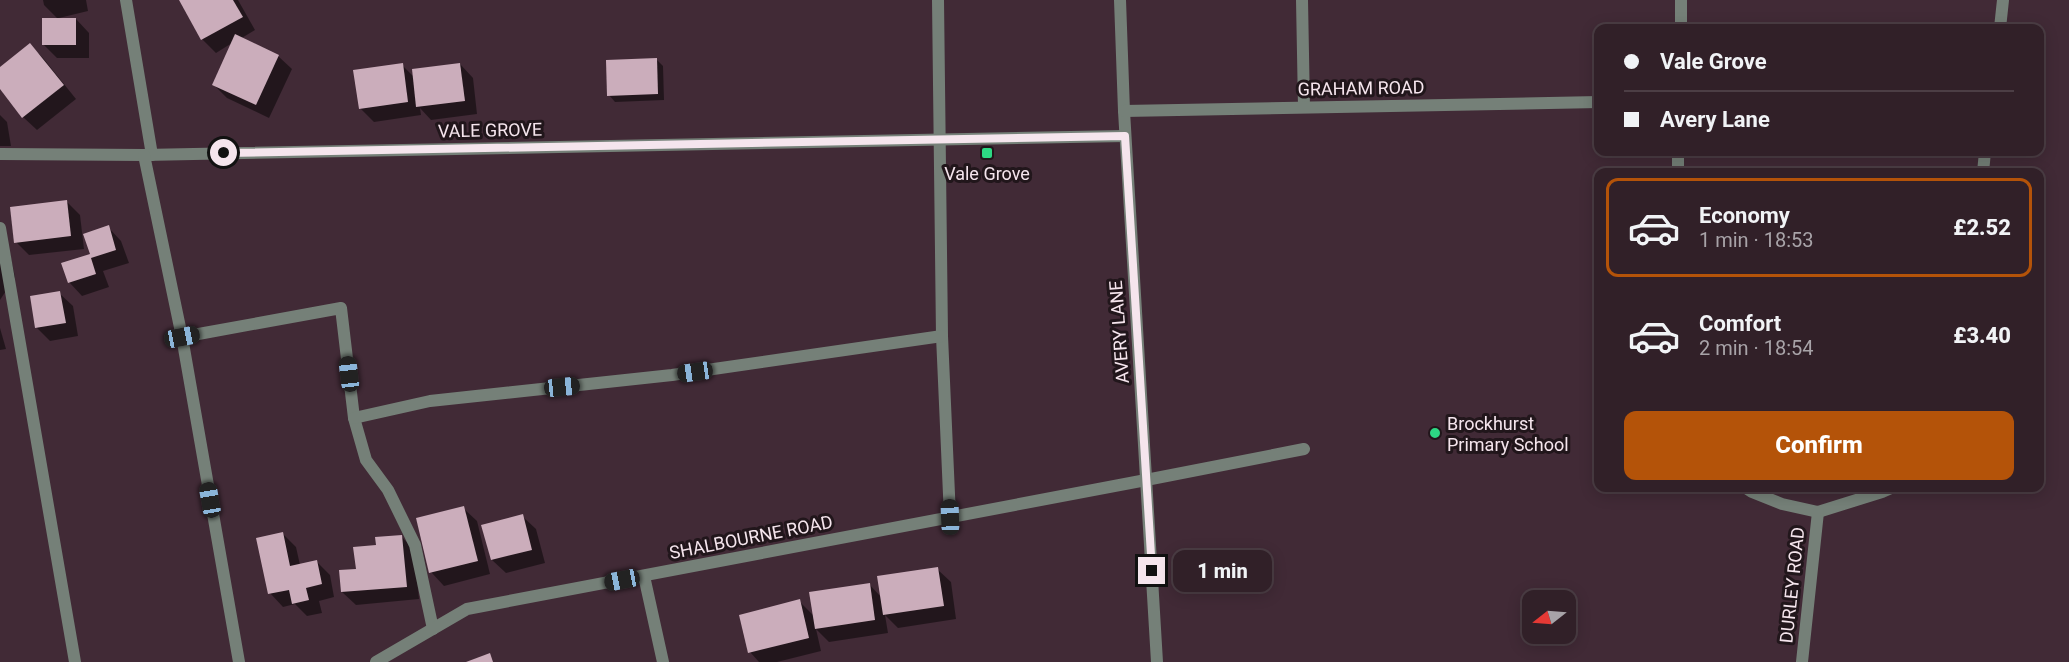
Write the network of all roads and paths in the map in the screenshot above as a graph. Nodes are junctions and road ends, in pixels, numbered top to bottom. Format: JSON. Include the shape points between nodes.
{"nodes":[{"id":1,"x":126,"y":0,"type":"edge"},
{"id":2,"x":938,"y":0,"type":"edge"},
{"id":3,"x":1120,"y":0,"type":"edge"},
{"id":4,"x":1302,"y":0,"type":"edge"},
{"id":5,"x":1681,"y":0,"type":"edge"},
{"id":6,"x":2003,"y":0,"type":"edge"},
{"id":7,"x":1681,"y":24,"type":"edge"},
{"id":8,"x":2000,"y":24,"type":"edge"},
{"id":9,"x":1594,"y":102,"type":"edge"},
{"id":10,"x":1304,"y":107,"type":"junction"},
{"id":11,"x":1124,"y":111,"type":"junction"},
{"id":12,"x":1125,"y":136,"type":"junction"},
{"id":13,"x":942,"y":139,"type":"junction"},
{"id":14,"x":0,"y":154,"type":"edge"},
{"id":15,"x":148,"y":155,"type":"junction"},
{"id":16,"x":0,"y":228,"type":"edge"},
{"id":17,"x":942,"y":336,"type":"junction"},
{"id":18,"x":182,"y":337,"type":"junction"},
{"id":19,"x":354,"y":418,"type":"junction"},
{"id":20,"x":1304,"y":449,"type":"dead end"},
{"id":21,"x":1146,"y":480,"type":"junction"},
{"id":22,"x":1752,"y":492,"type":"edge"},
{"id":23,"x":1882,"y":492,"type":"edge"},
{"id":24,"x":1818,"y":512,"type":"junction"},
{"id":25,"x":950,"y":517,"type":"junction"},
{"id":26,"x":644,"y":576,"type":"junction"},
{"id":27,"x":433,"y":629,"type":"junction"},
{"id":28,"x":75,"y":662,"type":"edge"},
{"id":29,"x":238,"y":662,"type":"edge"},
{"id":30,"x":376,"y":662,"type":"edge"},
{"id":31,"x":663,"y":662,"type":"edge"},
{"id":32,"x":1157,"y":662,"type":"edge"},
{"id":33,"x":1802,"y":662,"type":"edge"}],
"edges":[{"from":1,"to":15,"type":"street"},
{"from":2,"to":13,"type":"street"},
{"from":3,"to":11,"type":"street","name":"AVERY LANE"},
{"from":4,"to":10,"type":"street"},
{"from":5,"to":7,"type":"street"},
{"from":6,"to":8,"type":"street"},
{"from":9,"to":10,"type":"street","name":"GRAHAM ROAD"},
{"from":10,"to":11,"type":"street","name":"GRAHAM ROAD"},
{"from":11,"to":12,"type":"street","name":"AVERY LANE"},
{"from":12,"to":13,"type":"street","name":"VALE GROVE"},
{"from":12,"to":21,"type":"street","name":"AVERY LANE"},
{"from":13,"to":15,"type":"street","name":"VALE GROVE"},
{"from":13,"to":17,"type":"street"},
{"from":14,"to":15,"type":"street","name":"VALE GROVE"},
{"from":15,"to":18,"type":"street"},
{"from":16,"to":28,"type":"street"},
{"from":17,"to":19,"type":"street","via":[[672,375],[430,401]]},
{"from":17,"to":25,"type":"street"},
{"from":18,"to":19,"type":"street","via":[[341,308]]},
{"from":18,"to":29,"type":"street"},
{"from":19,"to":27,"type":"street","via":[[366,460],[388,490],[414,545]]},
{"from":20,"to":21,"type":"street","name":"SHALBOURNE ROAD"},
{"from":21,"to":25,"type":"street","name":"SHALBOURNE ROAD"},
{"from":21,"to":32,"type":"street","name":"AVERY LANE"},
{"from":22,"to":24,"type":"street"},
{"from":23,"to":24,"type":"street"},
{"from":24,"to":33,"type":"street","name":"DURLEY ROAD"},
{"from":25,"to":26,"type":"street","name":"SHALBOURNE ROAD"},
{"from":26,"to":27,"type":"street","name":"SHALBOURNE ROAD","via":[[467,609]]},
{"from":26,"to":31,"type":"street"},
{"from":27,"to":30,"type":"street","name":"SHALBOURNE ROAD"}]}
